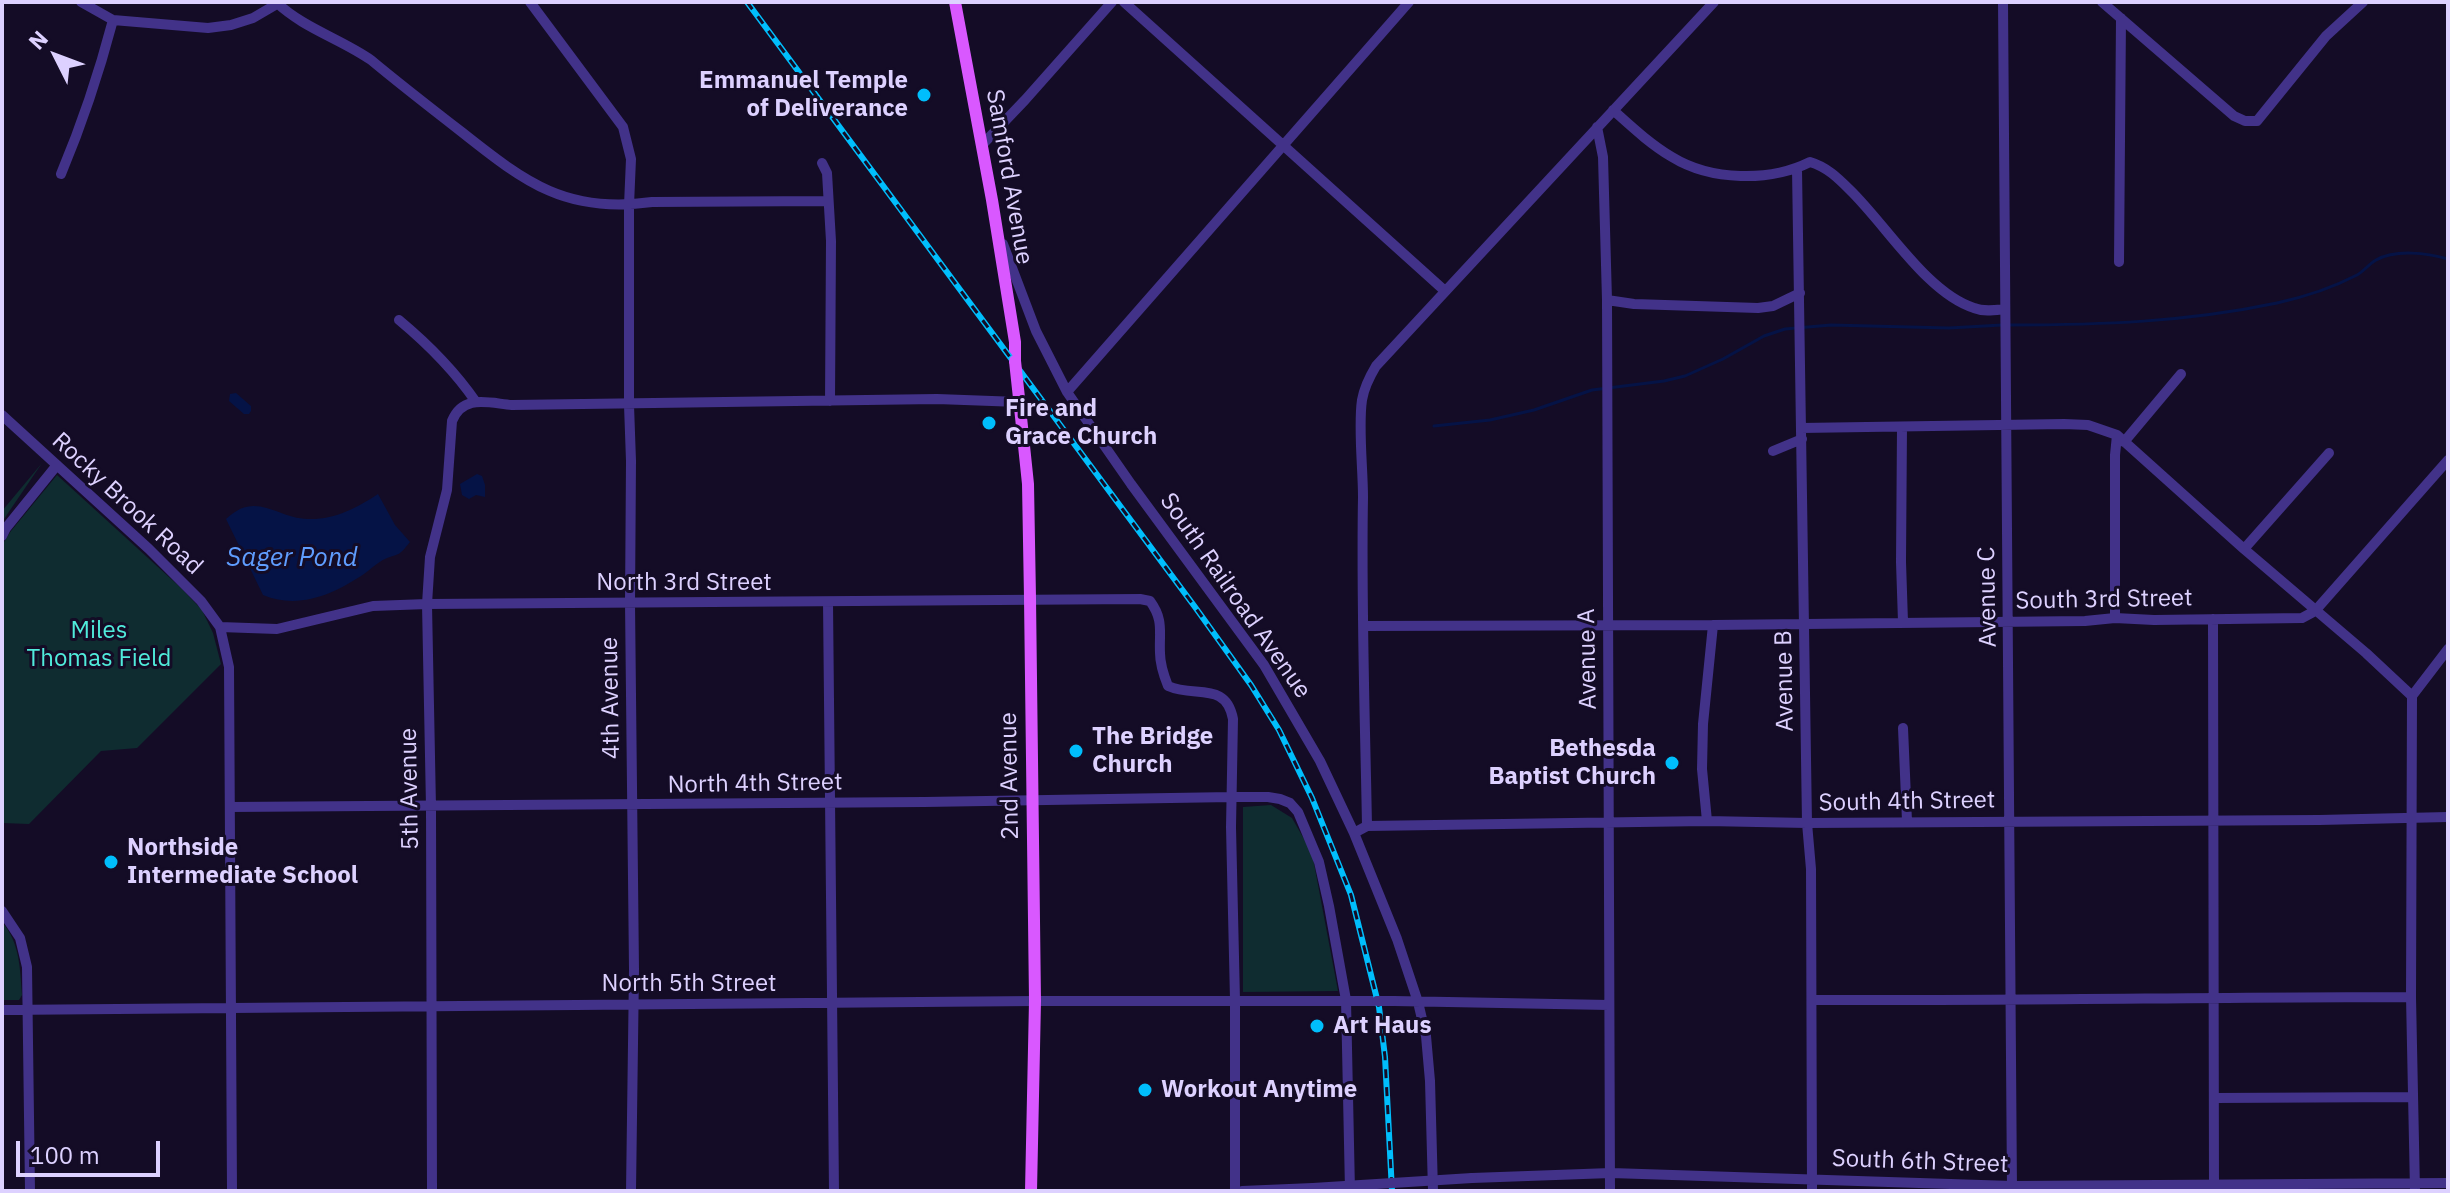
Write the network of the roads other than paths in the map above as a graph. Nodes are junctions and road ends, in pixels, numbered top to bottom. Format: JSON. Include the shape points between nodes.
{"nodes":[{"id":1,"x":81,"y":2,"type":"edge"},
{"id":2,"x":530,"y":2,"type":"edge"},
{"id":3,"x":955,"y":2,"type":"edge"},
{"id":4,"x":1112,"y":2,"type":"edge"},
{"id":5,"x":1124,"y":2,"type":"edge"},
{"id":6,"x":1409,"y":2,"type":"edge"},
{"id":7,"x":1714,"y":2,"type":"edge"},
{"id":8,"x":2003,"y":2,"type":"edge"},
{"id":9,"x":2102,"y":2,"type":"edge"},
{"id":10,"x":2363,"y":2,"type":"edge"},
{"id":11,"x":277,"y":3,"type":"edge"},
{"id":12,"x":2121,"y":18,"type":"junction"},
{"id":13,"x":113,"y":20,"type":"junction"},
{"id":14,"x":1613,"y":110,"type":"junction"},
{"id":15,"x":1597,"y":127,"type":"junction"},
{"id":16,"x":1284,"y":144,"type":"junction"},
{"id":17,"x":982,"y":145,"type":"junction"},
{"id":18,"x":822,"y":163,"type":"dead end"},
{"id":19,"x":1797,"y":169,"type":"junction"},
{"id":20,"x":61,"y":174,"type":"dead end"},
{"id":21,"x":828,"y":201,"type":"junction"},
{"id":22,"x":629,"y":205,"type":"junction"},
{"id":23,"x":996,"y":227,"type":"junction"},
{"id":24,"x":2119,"y":262,"type":"dead end"},
{"id":25,"x":1445,"y":291,"type":"junction"},
{"id":26,"x":1800,"y":293,"type":"junction"},
{"id":27,"x":1607,"y":300,"type":"junction"},
{"id":28,"x":1773,"y":306,"type":"junction"},
{"id":29,"x":2005,"y":309,"type":"junction"},
{"id":30,"x":1799,"y":310,"type":"junction"},
{"id":31,"x":399,"y":320,"type":"dead end"},
{"id":32,"x":1015,"y":361,"type":"joint"},
{"id":33,"x":2181,"y":374,"type":"dead end"},
{"id":34,"x":1067,"y":392,"type":"junction"},
{"id":35,"x":1019,"y":400,"type":"junction"},
{"id":36,"x":830,"y":401,"type":"junction"},
{"id":37,"x":476,"y":402,"type":"junction"},
{"id":38,"x":629,"y":405,"type":"junction"},
{"id":39,"x":2,"y":415,"type":"edge"},
{"id":40,"x":2006,"y":426,"type":"junction"},
{"id":41,"x":1902,"y":427,"type":"junction"},
{"id":42,"x":1802,"y":434,"type":"junction"},
{"id":43,"x":2120,"y":438,"type":"junction"},
{"id":44,"x":1773,"y":451,"type":"dead end"},
{"id":45,"x":2329,"y":453,"type":"dead end"},
{"id":46,"x":2448,"y":460,"type":"edge"},
{"id":47,"x":57,"y":465,"type":"junction"},
{"id":48,"x":2,"y":536,"type":"edge"},
{"id":49,"x":2244,"y":549,"type":"junction"},
{"id":50,"x":1030,"y":598,"type":"junction"},
{"id":51,"x":828,"y":602,"type":"junction"},
{"id":52,"x":630,"y":603,"type":"junction"},
{"id":53,"x":427,"y":604,"type":"junction"},
{"id":54,"x":2315,"y":611,"type":"junction"},
{"id":55,"x":2115,"y":618,"type":"junction"},
{"id":56,"x":2213,"y":619,"type":"junction"},
{"id":57,"x":1903,"y":622,"type":"junction"},
{"id":58,"x":2008,"y":622,"type":"junction"},
{"id":59,"x":1803,"y":624,"type":"junction"},
{"id":60,"x":1713,"y":625,"type":"junction"},
{"id":61,"x":1364,"y":626,"type":"junction"},
{"id":62,"x":1608,"y":626,"type":"junction"},
{"id":63,"x":220,"y":627,"type":"junction"},
{"id":64,"x":2448,"y":649,"type":"edge"},
{"id":65,"x":2412,"y":696,"type":"junction"},
{"id":66,"x":1903,"y":728,"type":"dead end"},
{"id":67,"x":1232,"y":797,"type":"junction"},
{"id":68,"x":1032,"y":800,"type":"junction"},
{"id":69,"x":832,"y":803,"type":"junction"},
{"id":70,"x":633,"y":805,"type":"junction"},
{"id":71,"x":230,"y":807,"type":"junction"},
{"id":72,"x":431,"y":807,"type":"junction"},
{"id":73,"x":2411,"y":816,"type":"junction"},
{"id":74,"x":2448,"y":817,"type":"edge"},
{"id":75,"x":2010,"y":820,"type":"junction"},
{"id":76,"x":2214,"y":820,"type":"junction"},
{"id":77,"x":1707,"y":821,"type":"junction"},
{"id":78,"x":1907,"y":821,"type":"junction"},
{"id":79,"x":1610,"y":823,"type":"junction"},
{"id":80,"x":1807,"y":823,"type":"junction"},
{"id":81,"x":1367,"y":826,"type":"junction"},
{"id":82,"x":1354,"y":833,"type":"junction"},
{"id":83,"x":2,"y":911,"type":"edge"},
{"id":84,"x":2214,"y":997,"type":"junction"},
{"id":85,"x":2411,"y":997,"type":"junction"},
{"id":86,"x":1235,"y":1000,"type":"junction"},
{"id":87,"x":1350,"y":1000,"type":"junction"},
{"id":88,"x":1812,"y":1000,"type":"junction"},
{"id":89,"x":1035,"y":1001,"type":"junction"},
{"id":90,"x":2010,"y":1001,"type":"junction"},
{"id":91,"x":1418,"y":1002,"type":"junction"},
{"id":92,"x":633,"y":1004,"type":"junction"},
{"id":93,"x":834,"y":1004,"type":"junction"},
{"id":94,"x":1609,"y":1005,"type":"junction"},
{"id":95,"x":430,"y":1006,"type":"junction"},
{"id":96,"x":231,"y":1008,"type":"junction"},
{"id":97,"x":28,"y":1009,"type":"junction"},
{"id":98,"x":2,"y":1010,"type":"edge"},
{"id":99,"x":2413,"y":1097,"type":"junction"},
{"id":100,"x":2215,"y":1098,"type":"junction"},
{"id":101,"x":1611,"y":1173,"type":"junction"},
{"id":102,"x":1811,"y":1178,"type":"junction"},
{"id":103,"x":2448,"y":1183,"type":"edge"},
{"id":104,"x":2415,"y":1187,"type":"edge"},
{"id":105,"x":2012,"y":1188,"type":"edge"},
{"id":106,"x":2214,"y":1188,"type":"edge"},
{"id":107,"x":30,"y":1191,"type":"edge"},
{"id":108,"x":232,"y":1191,"type":"edge"},
{"id":109,"x":432,"y":1191,"type":"edge"},
{"id":110,"x":631,"y":1191,"type":"edge"},
{"id":111,"x":834,"y":1191,"type":"edge"},
{"id":112,"x":1031,"y":1191,"type":"edge"},
{"id":113,"x":1235,"y":1191,"type":"edge"},
{"id":114,"x":1242,"y":1191,"type":"edge"},
{"id":115,"x":1350,"y":1191,"type":"edge"},
{"id":116,"x":1433,"y":1191,"type":"edge"},
{"id":117,"x":1610,"y":1191,"type":"edge"},
{"id":118,"x":1812,"y":1191,"type":"edge"}],
"edges":[{"from":1,"to":13,"type":"street"},
{"from":2,"to":22,"type":"street","name":"4th Avenue","via":[[623,127],[631,159]]},
{"from":3,"to":17,"type":"main road","name":"Samford Avenue"},
{"from":4,"to":17,"type":"street"},
{"from":5,"to":16,"type":"street"},
{"from":6,"to":16,"type":"street"},
{"from":7,"to":14,"type":"street"},
{"from":8,"to":29,"type":"street","name":"Avenue C"},
{"from":9,"to":12,"type":"street"},
{"from":10,"to":12,"type":"street","via":[[2326,36],[2257,121],[2234,116]]},
{"from":11,"to":13,"type":"street","via":[[253,18],[208,28]]},
{"from":11,"to":22,"type":"street","via":[[371,60],[512,172],[563,197]]},
{"from":12,"to":24,"type":"street"},
{"from":13,"to":20,"type":"street"},
{"from":14,"to":15,"type":"street"},
{"from":14,"to":19,"type":"street","via":[[1672,158],[1692,167],[1737,175]]},
{"from":15,"to":25,"type":"street"},
{"from":15,"to":27,"type":"street","name":"Avenue A","via":[[1603,157]]},
{"from":16,"to":25,"type":"street"},
{"from":16,"to":34,"type":"street"},
{"from":17,"to":23,"type":"main road","name":"Samford Avenue"},
{"from":18,"to":21,"type":"street"},
{"from":19,"to":26,"type":"street","name":"Avenue B"},
{"from":19,"to":29,"type":"street","via":[[1810,162],[1840,180],[1937,288],[1956,301],[1976,309]]},
{"from":21,"to":22,"type":"street"},
{"from":21,"to":36,"type":"street"},
{"from":22,"to":38,"type":"street","name":"4th Avenue"},
{"from":23,"to":32,"type":"main road","name":"Samford Avenue"},
{"from":23,"to":34,"type":"street","name":"South Railroad Avenue","via":[[1036,331]]},
{"from":25,"to":61,"type":"street","via":[[1376,366],[1363,398]]},
{"from":26,"to":28,"type":"street"},
{"from":26,"to":30,"type":"street","name":"Avenue B"},
{"from":27,"to":28,"type":"street"},
{"from":27,"to":62,"type":"street","name":"Avenue A"},
{"from":28,"to":30,"type":"street"},
{"from":29,"to":40,"type":"street","name":"Avenue C"},
{"from":30,"to":42,"type":"street","name":"Avenue B"},
{"from":31,"to":37,"type":"street","via":[[434,349]]},
{"from":32,"to":35,"type":"main road","name":"2nd Avenue","bridge":true},
{"from":33,"to":43,"type":"street"},
{"from":34,"to":82,"type":"street","name":"South Railroad Avenue","via":[[1264,665],[1320,761]]},
{"from":35,"to":36,"type":"street"},
{"from":35,"to":50,"type":"main road","name":"2nd Avenue","via":[[1028,484]]},
{"from":36,"to":38,"type":"street"},
{"from":37,"to":38,"type":"street"},
{"from":37,"to":53,"type":"street","name":"5th Avenue","via":[[456,411],[452,421],[447,490],[430,557]]},
{"from":38,"to":52,"type":"street","name":"4th Avenue"},
{"from":39,"to":47,"type":"street","name":"Rocky Brook Road"},
{"from":40,"to":41,"type":"street"},
{"from":40,"to":43,"type":"street","via":[[2088,425]]},
{"from":40,"to":58,"type":"street","name":"Avenue C"},
{"from":41,"to":42,"type":"street"},
{"from":41,"to":57,"type":"street"},
{"from":42,"to":44,"type":"street"},
{"from":42,"to":59,"type":"street","name":"Avenue B"},
{"from":43,"to":49,"type":"street"},
{"from":43,"to":55,"type":"street","via":[[2115,455]]},
{"from":45,"to":49,"type":"street"},
{"from":46,"to":54,"type":"street"},
{"from":47,"to":48,"type":"street"},
{"from":47,"to":63,"type":"street","name":"Rocky Brook Road","via":[[191,590]]},
{"from":49,"to":54,"type":"street"},
{"from":50,"to":51,"type":"street","name":"North 3rd Street"},
{"from":50,"to":67,"type":"street","name":"North 3rd Street","via":[[1150,601],[1158,612],[1159,658],[1168,686],[1213,693],[1231,708]]},
{"from":50,"to":68,"type":"main road","name":"2nd Avenue"},
{"from":51,"to":52,"type":"street","name":"North 3rd Street"},
{"from":51,"to":69,"type":"street"},
{"from":52,"to":53,"type":"street","name":"North 3rd Street"},
{"from":52,"to":70,"type":"street","name":"4th Avenue"},
{"from":53,"to":63,"type":"street","name":"North 3rd Street","via":[[373,606],[277,629]]},
{"from":53,"to":72,"type":"street","name":"5th Avenue"},
{"from":54,"to":56,"type":"street","name":"South 3rd Street","via":[[2302,618]]},
{"from":54,"to":65,"type":"street"},
{"from":55,"to":56,"type":"street","name":"South 3rd Street"},
{"from":55,"to":58,"type":"street","name":"South 3rd Street"},
{"from":56,"to":76,"type":"street"},
{"from":57,"to":58,"type":"street","name":"South 3rd Street"},
{"from":57,"to":59,"type":"street","name":"South 3rd Street"},
{"from":58,"to":75,"type":"street","name":"Avenue C"},
{"from":59,"to":60,"type":"street","name":"South 3rd Street"},
{"from":59,"to":80,"type":"street","name":"Avenue B"},
{"from":60,"to":62,"type":"street","name":"South 3rd Street"},
{"from":60,"to":77,"type":"street","via":[[1703,724]]},
{"from":61,"to":62,"type":"street","name":"South 3rd Street"},
{"from":61,"to":81,"type":"street"},
{"from":62,"to":79,"type":"street","name":"Avenue A"},
{"from":63,"to":71,"type":"street","via":[[229,667]]},
{"from":64,"to":65,"type":"street"},
{"from":65,"to":73,"type":"street"},
{"from":66,"to":78,"type":"street"},
{"from":67,"to":68,"type":"street","name":"North 4th Street"},
{"from":67,"to":86,"type":"street"},
{"from":67,"to":87,"type":"street","name":"North 4th Street","via":[[1280,799],[1298,812],[1319,862]]},
{"from":68,"to":69,"type":"street","name":"North 4th Street"},
{"from":68,"to":89,"type":"main road","name":"2nd Avenue"},
{"from":69,"to":70,"type":"street","name":"North 4th Street"},
{"from":69,"to":93,"type":"street"},
{"from":70,"to":72,"type":"street","name":"North 4th Street"},
{"from":70,"to":92,"type":"street","name":"4th Avenue"},
{"from":71,"to":72,"type":"street","name":"North 4th Street"},
{"from":71,"to":96,"type":"street"},
{"from":72,"to":95,"type":"street","name":"5th Avenue"},
{"from":73,"to":74,"type":"street","name":"South 4th Street"},
{"from":73,"to":76,"type":"street","name":"South 4th Street"},
{"from":73,"to":85,"type":"street"},
{"from":75,"to":76,"type":"street","name":"South 4th Street"},
{"from":75,"to":78,"type":"street","name":"South 4th Street"},
{"from":75,"to":90,"type":"street","name":"Avenue C"},
{"from":76,"to":84,"type":"street"},
{"from":77,"to":79,"type":"street","name":"South 4th Street"},
{"from":77,"to":80,"type":"street","name":"South 4th Street"},
{"from":78,"to":80,"type":"street","name":"South 4th Street"},
{"from":79,"to":81,"type":"street","name":"South 4th Street"},
{"from":79,"to":94,"type":"street","name":"Avenue A"},
{"from":80,"to":88,"type":"street","name":"Avenue B"},
{"from":81,"to":82,"type":"street"},
{"from":82,"to":91,"type":"street","name":"South Railroad Avenue"},
{"from":83,"to":97,"type":"street","via":[[23,949]]},
{"from":84,"to":85,"type":"street"},
{"from":84,"to":90,"type":"street"},
{"from":84,"to":100,"type":"street"},
{"from":85,"to":99,"type":"street"},
{"from":86,"to":87,"type":"street","name":"North 5th Street"},
{"from":86,"to":89,"type":"street","name":"North 5th Street"},
{"from":86,"to":113,"type":"street"},
{"from":87,"to":91,"type":"street","name":"North 5th Street","bridge":true},
{"from":87,"to":115,"type":"street"},
{"from":88,"to":90,"type":"street"},
{"from":88,"to":102,"type":"street","name":"Avenue B"},
{"from":89,"to":93,"type":"street","name":"North 5th Street"},
{"from":89,"to":112,"type":"main road","name":"2nd Avenue"},
{"from":90,"to":105,"type":"street","name":"Avenue C"},
{"from":91,"to":94,"type":"street","name":"North 5th Street"},
{"from":91,"to":116,"type":"street","name":"South Railroad Avenue","via":[[1430,1081]]},
{"from":92,"to":93,"type":"street","name":"North 5th Street"},
{"from":92,"to":95,"type":"street","name":"North 5th Street"},
{"from":92,"to":110,"type":"street","name":"4th Avenue"},
{"from":93,"to":111,"type":"street"},
{"from":94,"to":101,"type":"street","name":"Avenue A"},
{"from":95,"to":96,"type":"street","name":"North 5th Street"},
{"from":95,"to":109,"type":"street","name":"5th Avenue"},
{"from":96,"to":97,"type":"street","name":"North 5th Street"},
{"from":96,"to":108,"type":"street"},
{"from":97,"to":98,"type":"street","name":"North 5th Street"},
{"from":97,"to":107,"type":"street"},
{"from":99,"to":100,"type":"street"},
{"from":99,"to":104,"type":"street"},
{"from":100,"to":106,"type":"street"},
{"from":101,"to":102,"type":"street","name":"South 6th Street"},
{"from":101,"to":114,"type":"street","name":"South 6th Street","bridge":true},
{"from":101,"to":117,"type":"street","name":"Avenue A"},
{"from":102,"to":105,"type":"street","name":"South 6th Street"},
{"from":102,"to":118,"type":"street","name":"Avenue B"},
{"from":103,"to":104,"type":"street","name":"South 6th Street"},
{"from":104,"to":106,"type":"street","name":"South 6th Street"},
{"from":105,"to":106,"type":"street","name":"South 6th Street"}]}
